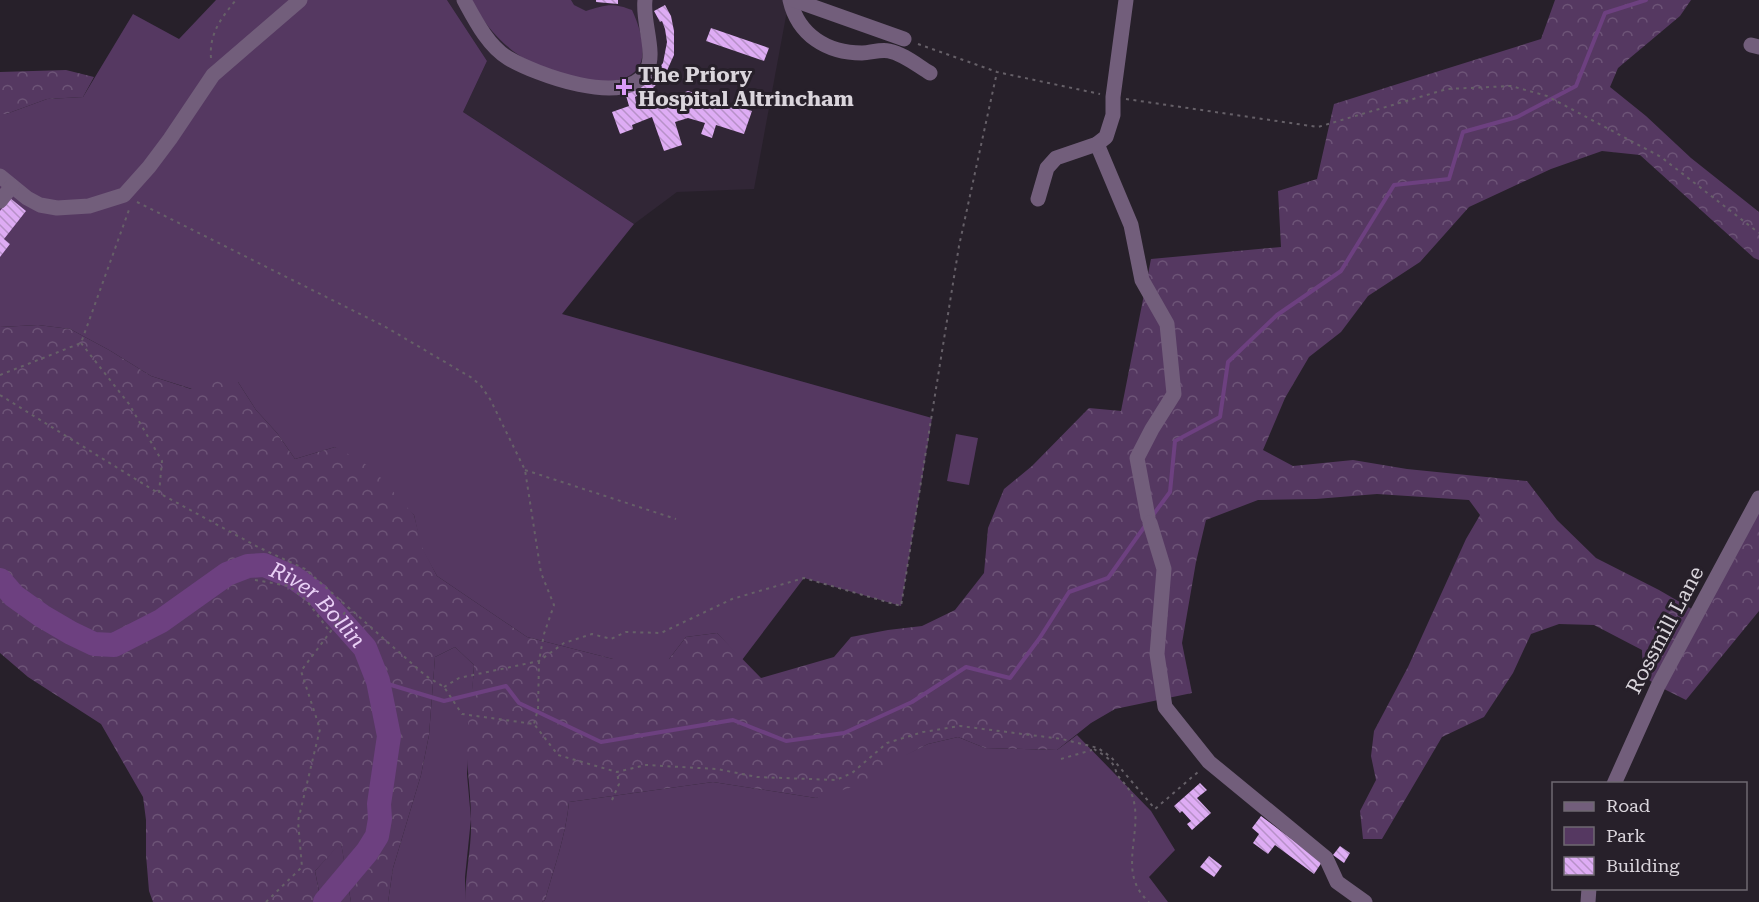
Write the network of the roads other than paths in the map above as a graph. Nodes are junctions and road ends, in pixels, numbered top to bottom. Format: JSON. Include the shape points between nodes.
{"nodes":[{"id":1,"x":300,"y":0,"type":"edge"},
{"id":2,"x":464,"y":0,"type":"edge"},
{"id":3,"x":645,"y":0,"type":"edge"},
{"id":4,"x":792,"y":0,"type":"edge"},
{"id":5,"x":1126,"y":0,"type":"edge"},
{"id":6,"x":904,"y":39,"type":"road end"},
{"id":7,"x":930,"y":73,"type":"dead end"},
{"id":8,"x":1097,"y":144,"type":"junction"},
{"id":9,"x":6,"y":181,"type":"edge"},
{"id":10,"x":1038,"y":199,"type":"dead end"},
{"id":11,"x":0,"y":201,"type":"edge"},
{"id":12,"x":1759,"y":498,"type":"edge"},
{"id":13,"x":1614,"y":782,"type":"edge"},
{"id":14,"x":1365,"y":902,"type":"edge"}],
"edges":[{"from":1,"to":9,"type":"street","via":[[213,75],[163,148],[124,195],[89,206],[57,208],[40,205]]},
{"from":2,"to":3,"type":"street","via":[[493,46],[508,58],[559,80],[604,88],[635,83],[649,66]]},
{"from":4,"to":6,"type":"street"},
{"from":4,"to":7,"type":"street","via":[[798,21],[820,44],[848,52],[889,51]]},
{"from":5,"to":8,"type":"street","via":[[1113,114],[1106,137]]},
{"from":8,"to":10,"type":"street","via":[[1056,158],[1047,168]]},
{"from":8,"to":14,"type":"street","via":[[1131,225],[1142,280],[1167,324],[1174,394],[1137,458],[1164,569],[1157,654],[1165,707],[1209,762],[1326,858],[1337,882]]},
{"from":9,"to":11,"type":"street"},
{"from":12,"to":13,"type":"street","name":"Rossmill Lane","via":[[1658,686]]}]}
